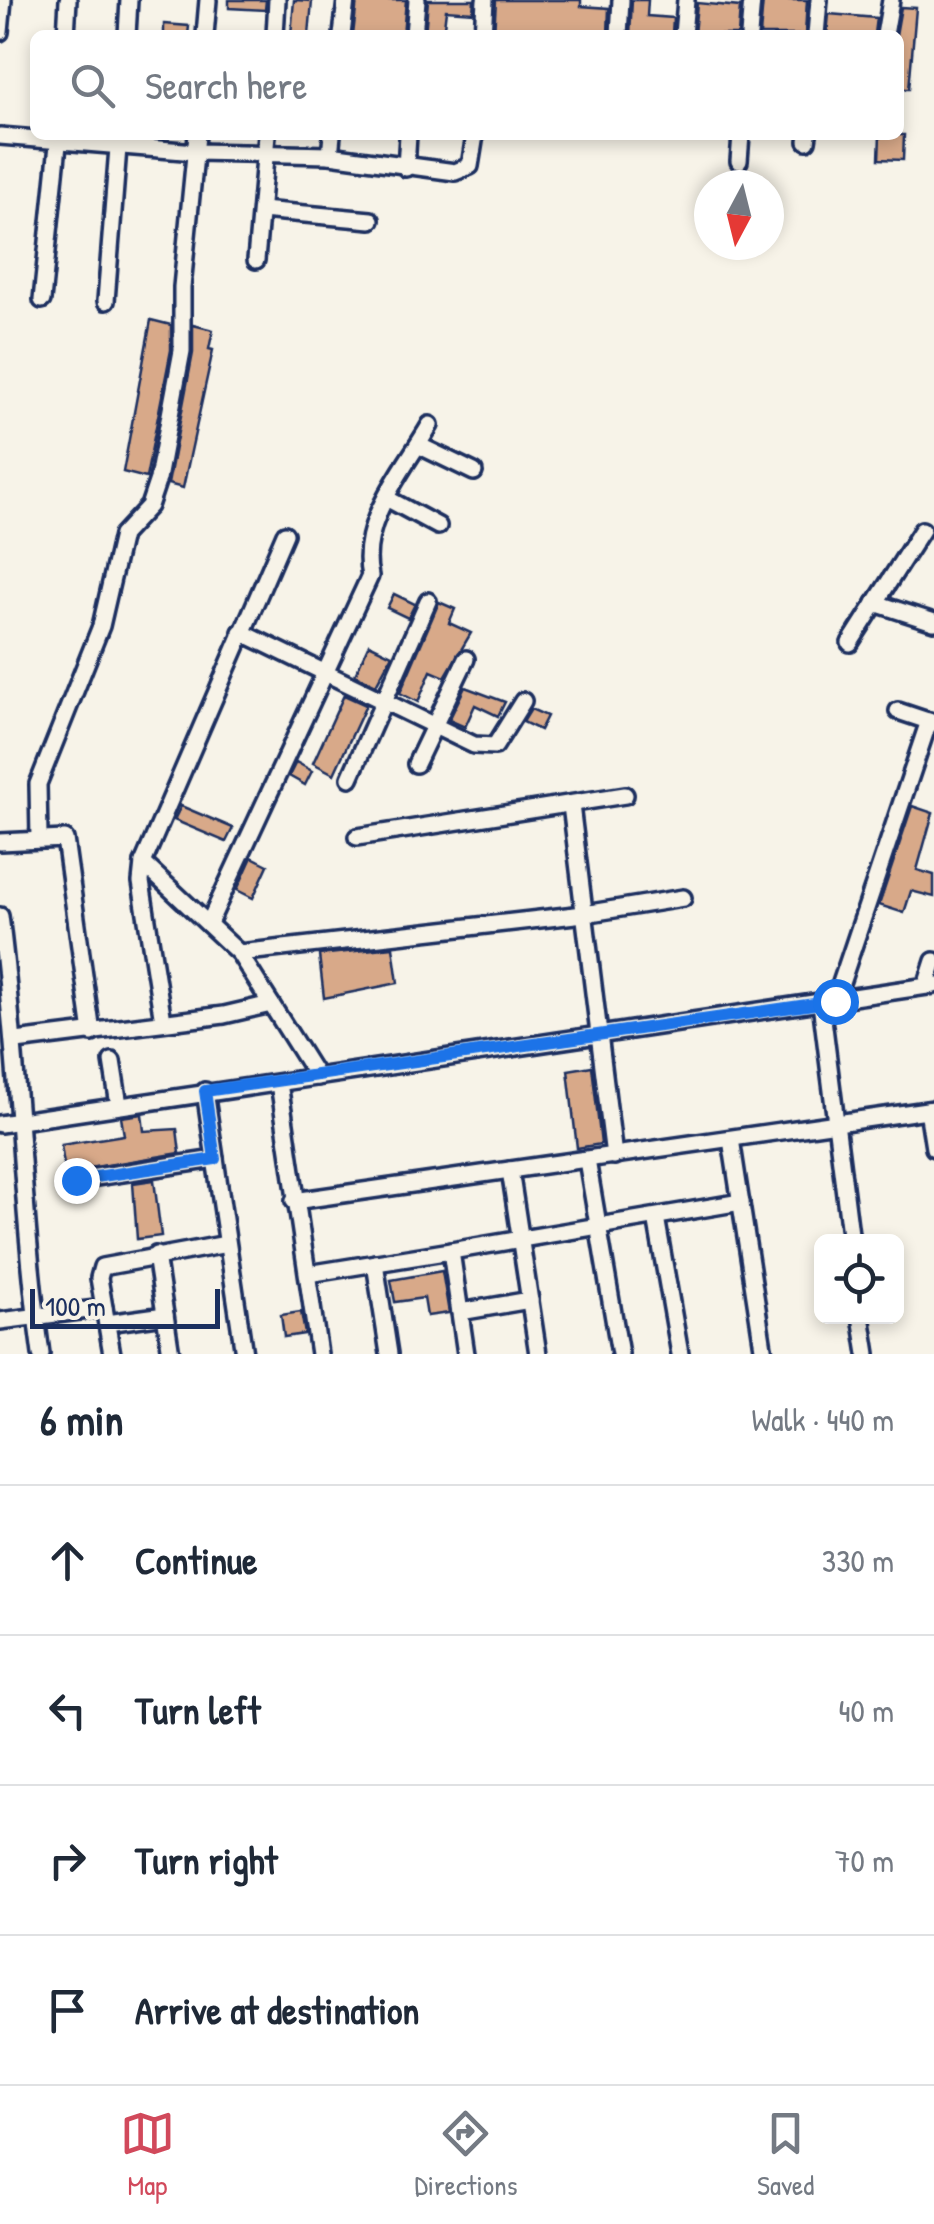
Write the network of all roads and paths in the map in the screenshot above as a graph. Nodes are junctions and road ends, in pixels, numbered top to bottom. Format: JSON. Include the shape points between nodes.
{"nodes":[{"id":1,"x":4,"y":0,"type":"edge"},
{"id":2,"x":68,"y":0,"type":"edge"},
{"id":3,"x":130,"y":0,"type":"edge"},
{"id":4,"x":208,"y":0,"type":"edge"},
{"id":5,"x":277,"y":0,"type":"edge"},
{"id":6,"x":346,"y":0,"type":"edge"},
{"id":7,"x":417,"y":0,"type":"edge"},
{"id":8,"x":485,"y":0,"type":"edge"},
{"id":9,"x":621,"y":0,"type":"edge"},
{"id":10,"x":686,"y":0,"type":"edge"},
{"id":11,"x":752,"y":0,"type":"edge"},
{"id":12,"x":819,"y":0,"type":"edge"},
{"id":13,"x":890,"y":0,"type":"edge"},
{"id":14,"x":66,"y":30,"type":"edge"},
{"id":15,"x":127,"y":30,"type":"edge"},
{"id":16,"x":205,"y":30,"type":"edge"},
{"id":17,"x":274,"y":30,"type":"edge"},
{"id":18,"x":343,"y":30,"type":"edge"},
{"id":19,"x":414,"y":30,"type":"edge"},
{"id":20,"x":483,"y":30,"type":"edge"},
{"id":21,"x":619,"y":30,"type":"edge"},
{"id":22,"x":684,"y":30,"type":"edge"},
{"id":23,"x":749,"y":30,"type":"edge"},
{"id":24,"x":816,"y":30,"type":"edge"},
{"id":25,"x":886,"y":30,"type":"edge"},
{"id":26,"x":0,"y":32,"type":"edge"},
{"id":27,"x":0,"y":136,"type":"edge"},
{"id":28,"x":30,"y":137,"type":"edge"},
{"id":29,"x":58,"y":140,"type":"edge"},
{"id":30,"x":332,"y":140,"type":"edge"},
{"id":31,"x":408,"y":140,"type":"edge"},
{"id":32,"x":474,"y":140,"type":"edge"},
{"id":33,"x":741,"y":140,"type":"edge"},
{"id":34,"x":119,"y":141,"type":"edge"},
{"id":35,"x":196,"y":143,"type":"edge"},
{"id":36,"x":266,"y":143,"type":"edge"},
{"id":37,"x":330,"y":155,"type":"junction"},
{"id":38,"x":739,"y":162,"type":"dead end"},
{"id":39,"x":406,"y":168,"type":"junction"},
{"id":40,"x":261,"y":210,"type":"junction"},
{"id":41,"x":372,"y":220,"type":"dead end"},
{"id":42,"x":256,"y":260,"type":"dead end"},
{"id":43,"x":42,"y":300,"type":"dead end"},
{"id":44,"x":106,"y":301,"type":"dead end"},
{"id":45,"x":430,"y":425,"type":"dead end"},
{"id":46,"x":418,"y":445,"type":"junction"},
{"id":47,"x":474,"y":472,"type":"dead end"},
{"id":48,"x":388,"y":498,"type":"junction"},
{"id":49,"x":438,"y":526,"type":"dead end"},
{"id":50,"x":922,"y":530,"type":"dead end"},
{"id":51,"x":285,"y":534,"type":"dead end"},
{"id":52,"x":428,"y":601,"type":"dead end"},
{"id":53,"x":875,"y":603,"type":"junction"},
{"id":54,"x":934,"y":622,"type":"edge"},
{"id":55,"x":240,"y":632,"type":"junction"},
{"id":56,"x":850,"y":644,"type":"dead end"},
{"id":57,"x":466,"y":659,"type":"dead end"},
{"id":58,"x":324,"y":672,"type":"junction"},
{"id":59,"x":382,"y":701,"type":"junction"},
{"id":60,"x":523,"y":701,"type":"dead end"},
{"id":61,"x":898,"y":711,"type":"dead end"},
{"id":62,"x":931,"y":722,"type":"edge"},
{"id":63,"x":433,"y":723,"type":"junction"},
{"id":64,"x":416,"y":764,"type":"dead end"},
{"id":65,"x":350,"y":778,"type":"dead end"},
{"id":66,"x":625,"y":795,"type":"dead end"},
{"id":67,"x":571,"y":804,"type":"junction"},
{"id":68,"x":356,"y":837,"type":"dead end"},
{"id":69,"x":39,"y":838,"type":"junction"},
{"id":70,"x":0,"y":842,"type":"edge"},
{"id":71,"x":144,"y":863,"type":"junction"},
{"id":72,"x":683,"y":898,"type":"dead end"},
{"id":73,"x":584,"y":914,"type":"junction"},
{"id":74,"x":0,"y":916,"type":"edge"},
{"id":75,"x":210,"y":921,"type":"junction"},
{"id":76,"x":239,"y":953,"type":"junction"},
{"id":77,"x":934,"y":961,"type":"edge"},
{"id":78,"x":930,"y":985,"type":"edge"},
{"id":79,"x":828,"y":1002,"type":"junction"},
{"id":80,"x":271,"y":1004,"type":"junction"},
{"id":81,"x":163,"y":1021,"type":"junction"},
{"id":82,"x":92,"y":1033,"type":"junction"},
{"id":83,"x":600,"y":1035,"type":"junction"},
{"id":84,"x":16,"y":1042,"type":"junction"},
{"id":85,"x":112,"y":1061,"type":"dead end"},
{"id":86,"x":317,"y":1077,"type":"junction"},
{"id":87,"x":279,"y":1083,"type":"junction"},
{"id":88,"x":205,"y":1091,"type":"junction"},
{"id":89,"x":118,"y":1105,"type":"junction"},
{"id":90,"x":931,"y":1110,"type":"edge"},
{"id":91,"x":20,"y":1121,"type":"junction"},
{"id":92,"x":0,"y":1124,"type":"edge"},
{"id":93,"x":834,"y":1125,"type":"junction"},
{"id":94,"x":731,"y":1139,"type":"junction"},
{"id":95,"x":934,"y":1148,"type":"edge"},
{"id":96,"x":614,"y":1156,"type":"junction"},
{"id":97,"x":215,"y":1159,"type":"junction"},
{"id":98,"x":587,"y":1160,"type":"junction"},
{"id":99,"x":510,"y":1170,"type":"junction"},
{"id":100,"x":76,"y":1180,"type":"dead end"},
{"id":101,"x":294,"y":1201,"type":"junction"},
{"id":102,"x":740,"y":1202,"type":"junction"},
{"id":103,"x":656,"y":1217,"type":"junction"},
{"id":104,"x":598,"y":1227,"type":"junction"},
{"id":105,"x":849,"y":1234,"type":"edge"},
{"id":106,"x":521,"y":1242,"type":"junction"},
{"id":107,"x":228,"y":1244,"type":"junction"},
{"id":108,"x":450,"y":1252,"type":"junction"},
{"id":109,"x":156,"y":1255,"type":"junction"},
{"id":110,"x":376,"y":1264,"type":"junction"},
{"id":111,"x":308,"y":1274,"type":"junction"},
{"id":112,"x":530,"y":1300,"type":"junction"},
{"id":113,"x":460,"y":1312,"type":"junction"},
{"id":114,"x":166,"y":1315,"type":"junction"},
{"id":115,"x":106,"y":1316,"type":"junction"},
{"id":116,"x":36,"y":1318,"type":"junction"},
{"id":117,"x":0,"y":1321,"type":"edge"},
{"id":118,"x":863,"y":1324,"type":"edge"},
{"id":119,"x":41,"y":1354,"type":"edge"},
{"id":120,"x":112,"y":1354,"type":"edge"},
{"id":121,"x":171,"y":1354,"type":"edge"},
{"id":122,"x":244,"y":1354,"type":"edge"},
{"id":123,"x":319,"y":1354,"type":"edge"},
{"id":124,"x":390,"y":1354,"type":"edge"},
{"id":125,"x":466,"y":1354,"type":"edge"},
{"id":126,"x":538,"y":1354,"type":"edge"},
{"id":127,"x":620,"y":1354,"type":"edge"},
{"id":128,"x":680,"y":1354,"type":"edge"},
{"id":129,"x":764,"y":1354,"type":"edge"},
{"id":130,"x":867,"y":1354,"type":"edge"}],
"edges":[{"from":1,"to":26,"type":"street"},
{"from":2,"to":14,"type":"street"},
{"from":3,"to":15,"type":"street"},
{"from":4,"to":16,"type":"street"},
{"from":5,"to":17,"type":"street"},
{"from":6,"to":18,"type":"street"},
{"from":7,"to":19,"type":"street"},
{"from":8,"to":20,"type":"street"},
{"from":9,"to":21,"type":"street"},
{"from":10,"to":22,"type":"street"},
{"from":11,"to":23,"type":"street"},
{"from":12,"to":24,"type":"street"},
{"from":13,"to":25,"type":"street"},
{"from":27,"to":28,"type":"street"},
{"from":29,"to":43,"type":"street"},
{"from":30,"to":37,"type":"street"},
{"from":31,"to":39,"type":"street"},
{"from":32,"to":39,"type":"street","via":[[464,170]]},
{"from":33,"to":38,"type":"street"},
{"from":34,"to":35,"type":"street"},
{"from":34,"to":44,"type":"street"},
{"from":35,"to":36,"type":"street"},
{"from":35,"to":69,"type":"street","via":[[182,350],[154,497],[122,535],[101,626],[38,784]]},
{"from":36,"to":37,"type":"street"},
{"from":36,"to":40,"type":"street"},
{"from":37,"to":39,"type":"street"},
{"from":40,"to":41,"type":"street"},
{"from":40,"to":42,"type":"street"},
{"from":45,"to":46,"type":"street"},
{"from":46,"to":47,"type":"street"},
{"from":46,"to":48,"type":"street"},
{"from":48,"to":49,"type":"street"},
{"from":48,"to":58,"type":"street","via":[[366,542],[370,576]]},
{"from":50,"to":53,"type":"street"},
{"from":51,"to":55,"type":"street"},
{"from":52,"to":59,"type":"street"},
{"from":53,"to":54,"type":"street"},
{"from":53,"to":56,"type":"street"},
{"from":55,"to":58,"type":"street"},
{"from":55,"to":71,"type":"street"},
{"from":57,"to":63,"type":"street"},
{"from":58,"to":59,"type":"street"},
{"from":58,"to":75,"type":"street"},
{"from":59,"to":63,"type":"street"},
{"from":59,"to":65,"type":"street"},
{"from":60,"to":63,"type":"street","via":[[491,748]]},
{"from":61,"to":62,"type":"street"},
{"from":62,"to":79,"type":"street"},
{"from":63,"to":64,"type":"street"},
{"from":66,"to":67,"type":"street"},
{"from":67,"to":68,"type":"street"},
{"from":67,"to":73,"type":"street"},
{"from":69,"to":70,"type":"street"},
{"from":69,"to":82,"type":"street","via":[[65,839]]},
{"from":71,"to":75,"type":"street"},
{"from":71,"to":81,"type":"street"},
{"from":72,"to":73,"type":"street"},
{"from":73,"to":76,"type":"street"},
{"from":73,"to":83,"type":"street"},
{"from":74,"to":84,"type":"street"},
{"from":75,"to":76,"type":"street"},
{"from":76,"to":80,"type":"street"},
{"from":77,"to":78,"type":"street"},
{"from":78,"to":79,"type":"street"},
{"from":79,"to":83,"type":"street"},
{"from":79,"to":93,"type":"street"},
{"from":80,"to":81,"type":"street"},
{"from":80,"to":86,"type":"street"},
{"from":81,"to":82,"type":"street"},
{"from":82,"to":84,"type":"street"},
{"from":83,"to":86,"type":"street"},
{"from":83,"to":96,"type":"street"},
{"from":84,"to":91,"type":"street"},
{"from":85,"to":89,"type":"street"},
{"from":86,"to":87,"type":"street"},
{"from":87,"to":88,"type":"street"},
{"from":87,"to":101,"type":"street"},
{"from":88,"to":89,"type":"street"},
{"from":88,"to":97,"type":"street"},
{"from":89,"to":91,"type":"street"},
{"from":90,"to":93,"type":"street"},
{"from":90,"to":95,"type":"street"},
{"from":91,"to":92,"type":"street"},
{"from":91,"to":116,"type":"street"},
{"from":93,"to":94,"type":"street"},
{"from":93,"to":105,"type":"street"},
{"from":94,"to":96,"type":"street"},
{"from":94,"to":102,"type":"street"},
{"from":96,"to":98,"type":"street"},
{"from":97,"to":100,"type":"street"},
{"from":97,"to":107,"type":"street"},
{"from":98,"to":99,"type":"street"},
{"from":98,"to":104,"type":"street"},
{"from":99,"to":101,"type":"street"},
{"from":99,"to":106,"type":"street"},
{"from":101,"to":111,"type":"street"},
{"from":102,"to":103,"type":"street"},
{"from":102,"to":129,"type":"street"},
{"from":103,"to":104,"type":"street"},
{"from":103,"to":128,"type":"street"},
{"from":104,"to":106,"type":"street"},
{"from":104,"to":127,"type":"street"},
{"from":106,"to":108,"type":"street"},
{"from":106,"to":112,"type":"street"},
{"from":107,"to":109,"type":"street"},
{"from":107,"to":122,"type":"street"},
{"from":108,"to":110,"type":"street"},
{"from":108,"to":113,"type":"street"},
{"from":109,"to":114,"type":"street"},
{"from":109,"to":115,"type":"street","via":[[102,1266]]},
{"from":110,"to":111,"type":"street"},
{"from":110,"to":124,"type":"street"},
{"from":111,"to":123,"type":"street"},
{"from":112,"to":113,"type":"street"},
{"from":112,"to":126,"type":"street"},
{"from":113,"to":125,"type":"street"},
{"from":114,"to":115,"type":"street"},
{"from":114,"to":121,"type":"street"},
{"from":115,"to":116,"type":"street"},
{"from":115,"to":120,"type":"street"},
{"from":116,"to":117,"type":"street"},
{"from":116,"to":119,"type":"street"},
{"from":118,"to":130,"type":"street"}]}
